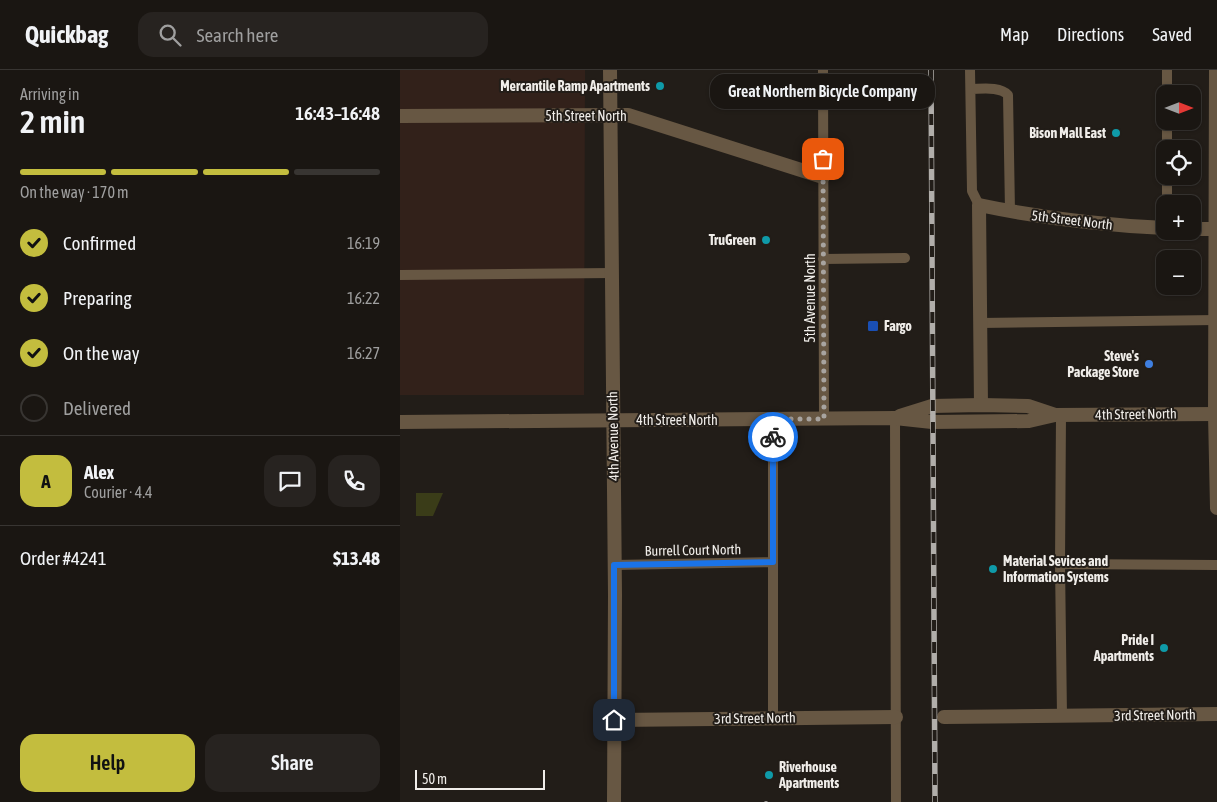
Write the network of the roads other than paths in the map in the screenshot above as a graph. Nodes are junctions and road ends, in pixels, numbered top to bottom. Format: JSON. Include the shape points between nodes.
{"nodes":[{"id":1,"x":610,"y":70,"type":"edge"},
{"id":2,"x":823,"y":70,"type":"edge"},
{"id":3,"x":970,"y":70,"type":"edge"},
{"id":4,"x":1167,"y":70,"type":"edge"},
{"id":5,"x":1216,"y":70,"type":"edge"},
{"id":6,"x":1167,"y":85,"type":"edge"},
{"id":7,"x":971,"y":89,"type":"junction"},
{"id":8,"x":610,"y":115,"type":"junction"},
{"id":9,"x":400,"y":116,"type":"edge"},
{"id":10,"x":823,"y":177,"type":"junction"},
{"id":11,"x":980,"y":205,"type":"junction"},
{"id":12,"x":1010,"y":211,"type":"junction"},
{"id":13,"x":1156,"y":227,"type":"edge"},
{"id":14,"x":1201,"y":229,"type":"edge"},
{"id":15,"x":1216,"y":229,"type":"edge"},
{"id":16,"x":905,"y":258,"type":"dead end"},
{"id":17,"x":823,"y":259,"type":"junction"},
{"id":18,"x":612,"y":273,"type":"junction"},
{"id":19,"x":400,"y":276,"type":"edge"},
{"id":20,"x":1216,"y":320,"type":"edge"},
{"id":21,"x":980,"y":323,"type":"junction"},
{"id":22,"x":981,"y":406,"type":"junction"},
{"id":23,"x":1216,"y":414,"type":"edge"},
{"id":24,"x":1058,"y":415,"type":"junction"},
{"id":25,"x":895,"y":418,"type":"junction"},
{"id":26,"x":773,"y":419,"type":"junction"},
{"id":27,"x":824,"y":419,"type":"junction"},
{"id":28,"x":614,"y":420,"type":"junction"},
{"id":29,"x":400,"y":422,"type":"edge"},
{"id":30,"x":1217,"y":508,"type":"edge"},
{"id":31,"x":773,"y":562,"type":"junction"},
{"id":32,"x":1060,"y":564,"type":"junction"},
{"id":33,"x":614,"y":565,"type":"junction"},
{"id":34,"x":1217,"y":565,"type":"edge"},
{"id":35,"x":1217,"y":714,"type":"edge"},
{"id":36,"x":1062,"y":716,"type":"junction"},
{"id":37,"x":896,"y":717,"type":"junction"},
{"id":38,"x":944,"y":717,"type":"dead end"},
{"id":39,"x":773,"y":718,"type":"junction"},
{"id":40,"x":614,"y":720,"type":"junction"},
{"id":41,"x":614,"y":802,"type":"edge"},
{"id":42,"x":896,"y":802,"type":"edge"}],
"edges":[{"from":1,"to":8,"type":"street","name":"4th Avenue North"},
{"from":2,"to":10,"type":"lane","name":"5th Avenue North"},
{"from":3,"to":7,"type":"lane"},
{"from":4,"to":6,"type":"lane"},
{"from":5,"to":15,"type":"street"},
{"from":7,"to":11,"type":"lane","via":[[972,191]]},
{"from":7,"to":12,"type":"lane","via":[[996,90],[1008,95]]},
{"from":8,"to":9,"type":"street","name":"5th Street North"},
{"from":8,"to":10,"type":"street","name":"5th Street North","via":[[639,118]]},
{"from":8,"to":18,"type":"street","name":"4th Avenue North"},
{"from":10,"to":17,"type":"lane","name":"5th Avenue North"},
{"from":11,"to":12,"type":"street","name":"5th Street North"},
{"from":11,"to":21,"type":"street"},
{"from":12,"to":13,"type":"street","name":"5th Street North","via":[[1063,220]]},
{"from":14,"to":15,"type":"street"},
{"from":15,"to":20,"type":"street"},
{"from":16,"to":17,"type":"lane"},
{"from":17,"to":27,"type":"lane","name":"5th Avenue North"},
{"from":18,"to":19,"type":"lane"},
{"from":18,"to":28,"type":"street","name":"4th Avenue North"},
{"from":20,"to":21,"type":"lane"},
{"from":20,"to":23,"type":"street"},
{"from":21,"to":22,"type":"street"},
{"from":22,"to":24,"type":"street","name":"4th Street North","via":[[1028,406]]},
{"from":22,"to":25,"type":"street","name":"4th Street North","via":[[932,406]]},
{"from":23,"to":24,"type":"street","name":"4th Street North"},
{"from":23,"to":30,"type":"street"},
{"from":24,"to":25,"type":"street","name":"4th Street North","via":[[1029,421],[932,422]]},
{"from":24,"to":32,"type":"lane"},
{"from":25,"to":27,"type":"street","name":"4th Street North"},
{"from":25,"to":37,"type":"lane"},
{"from":26,"to":27,"type":"street","name":"4th Street North"},
{"from":26,"to":28,"type":"street","name":"4th Street North"},
{"from":26,"to":31,"type":"lane"},
{"from":28,"to":29,"type":"street","name":"4th Street North"},
{"from":28,"to":33,"type":"street","name":"4th Avenue North"},
{"from":31,"to":33,"type":"lane","name":"Burrell Court North"},
{"from":31,"to":39,"type":"lane"},
{"from":32,"to":34,"type":"lane"},
{"from":32,"to":36,"type":"lane"},
{"from":33,"to":40,"type":"street","name":"4th Avenue North"},
{"from":35,"to":36,"type":"street","name":"3rd Street North"},
{"from":36,"to":38,"type":"street","name":"3rd Street North"},
{"from":37,"to":39,"type":"street","name":"3rd Street North"},
{"from":37,"to":42,"type":"lane"},
{"from":39,"to":40,"type":"street","name":"3rd Street North"},
{"from":40,"to":41,"type":"street","name":"4th Avenue North"}]}
